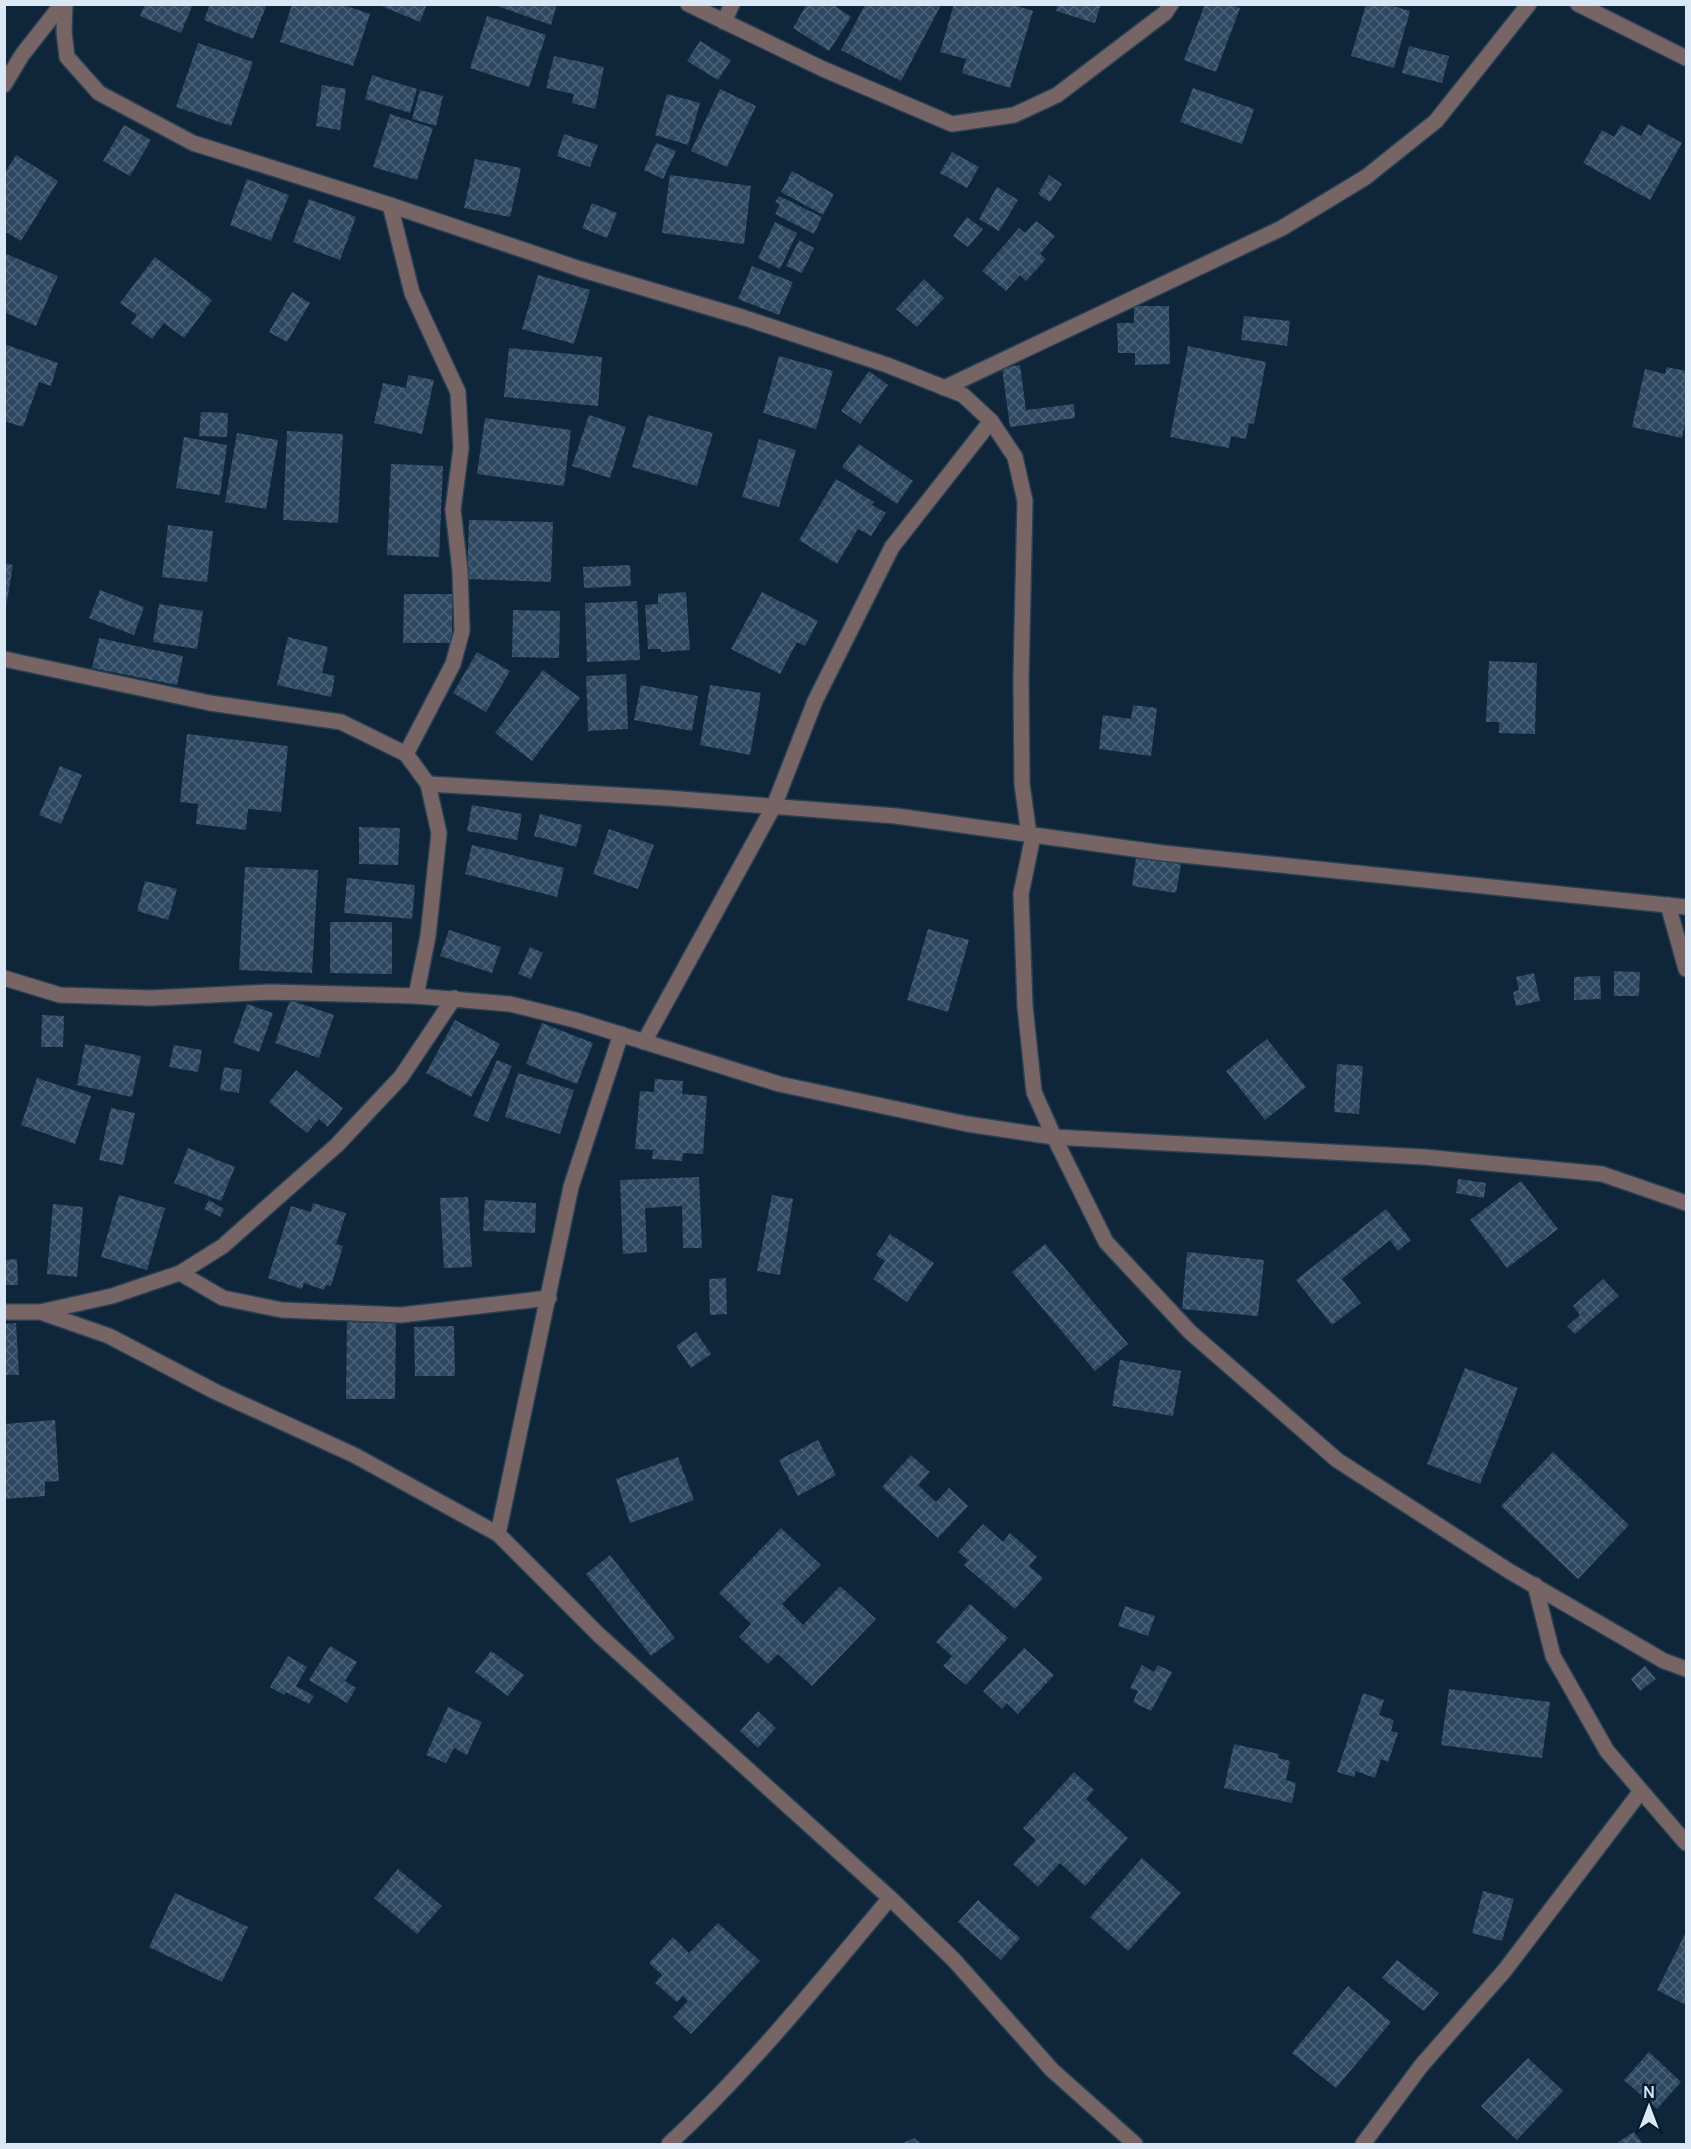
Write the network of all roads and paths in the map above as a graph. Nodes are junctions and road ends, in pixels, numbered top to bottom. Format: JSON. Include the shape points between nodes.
{"nodes":[{"id":1,"x":64,"y":4,"type":"edge"},
{"id":2,"x":688,"y":4,"type":"edge"},
{"id":3,"x":732,"y":4,"type":"edge"},
{"id":4,"x":1171,"y":4,"type":"edge"},
{"id":5,"x":1529,"y":4,"type":"edge"},
{"id":6,"x":1578,"y":4,"type":"edge"},
{"id":7,"x":724,"y":22,"type":"junction"},
{"id":8,"x":1686,"y":57,"type":"edge"},
{"id":9,"x":4,"y":85,"type":"edge"},
{"id":10,"x":390,"y":205,"type":"junction"},
{"id":11,"x":944,"y":388,"type":"junction"},
{"id":12,"x":991,"y":421,"type":"junction"},
{"id":13,"x":4,"y":659,"type":"edge"},
{"id":14,"x":406,"y":753,"type":"junction"},
{"id":15,"x":429,"y":784,"type":"junction"},
{"id":16,"x":774,"y":806,"type":"junction"},
{"id":17,"x":1031,"y":836,"type":"junction"},
{"id":18,"x":1668,"y":905,"type":"junction"},
{"id":19,"x":1686,"y":907,"type":"edge"},
{"id":20,"x":1686,"y":969,"type":"edge"},
{"id":21,"x":4,"y":978,"type":"edge"},
{"id":22,"x":417,"y":996,"type":"junction"},
{"id":23,"x":454,"y":998,"type":"junction"},
{"id":24,"x":621,"y":1034,"type":"junction"},
{"id":25,"x":644,"y":1042,"type":"junction"},
{"id":26,"x":1054,"y":1137,"type":"junction"},
{"id":27,"x":1686,"y":1203,"type":"edge"},
{"id":28,"x":180,"y":1273,"type":"junction"},
{"id":29,"x":549,"y":1298,"type":"junction"},
{"id":30,"x":4,"y":1312,"type":"edge"},
{"id":31,"x":40,"y":1312,"type":"junction"},
{"id":32,"x":498,"y":1534,"type":"junction"},
{"id":33,"x":1535,"y":1585,"type":"junction"},
{"id":34,"x":1686,"y":1670,"type":"edge"},
{"id":35,"x":1641,"y":1791,"type":"junction"},
{"id":36,"x":1686,"y":1843,"type":"edge"},
{"id":37,"x":891,"y":1898,"type":"junction"},
{"id":38,"x":669,"y":2145,"type":"edge"},
{"id":39,"x":1135,"y":2145,"type":"edge"},
{"id":40,"x":1363,"y":2145,"type":"edge"}],
"edges":[{"from":1,"to":9,"type":"street","via":[[22,55]]},
{"from":1,"to":10,"type":"street","via":[[67,57],[99,93],[193,143]]},
{"from":2,"to":7,"type":"street"},
{"from":3,"to":7,"type":"street"},
{"from":4,"to":7,"type":"street","via":[[1165,13],[1057,95],[1014,115],[952,124]]},
{"from":5,"to":11,"type":"street","via":[[1436,121],[1366,177],[1282,228]]},
{"from":6,"to":8,"type":"street"},
{"from":10,"to":11,"type":"street","via":[[580,269],[745,318]]},
{"from":10,"to":14,"type":"street","via":[[412,293],[459,392],[461,448],[453,510],[462,631],[453,664]]},
{"from":11,"to":12,"type":"street","via":[[963,395]]},
{"from":12,"to":16,"type":"street","via":[[892,547],[815,700]]},
{"from":12,"to":17,"type":"street","via":[[1015,457],[1025,501],[1021,678],[1023,784]]},
{"from":13,"to":14,"type":"street","via":[[210,703],[341,722]]},
{"from":14,"to":15,"type":"street"},
{"from":15,"to":16,"type":"street"},
{"from":15,"to":22,"type":"street","via":[[439,833],[429,936]]},
{"from":16,"to":17,"type":"street","via":[[897,816]]},
{"from":16,"to":25,"type":"street"},
{"from":17,"to":18,"type":"street"},
{"from":17,"to":26,"type":"street","via":[[1021,894],[1025,1006],[1034,1092]]},
{"from":18,"to":19,"type":"street"},
{"from":18,"to":20,"type":"street"},
{"from":21,"to":22,"type":"street","via":[[60,995],[151,998],[270,992]]},
{"from":22,"to":23,"type":"street"},
{"from":23,"to":24,"type":"street","via":[[510,1004]]},
{"from":23,"to":28,"type":"street","via":[[401,1077],[337,1145],[223,1246]]},
{"from":24,"to":25,"type":"street"},
{"from":24,"to":29,"type":"street","via":[[571,1187]]},
{"from":25,"to":26,"type":"street","via":[[779,1084],[967,1124]]},
{"from":26,"to":27,"type":"street","via":[[1424,1157],[1602,1174]]},
{"from":26,"to":33,"type":"street","via":[[1106,1242],[1190,1332],[1337,1460]]},
{"from":28,"to":29,"type":"street","via":[[223,1298],[282,1310],[401,1315]]},
{"from":28,"to":31,"type":"street","via":[[112,1296]]},
{"from":29,"to":32,"type":"street"},
{"from":30,"to":31,"type":"street"},
{"from":31,"to":32,"type":"street","via":[[109,1336],[216,1392],[354,1455]]},
{"from":32,"to":37,"type":"street","via":[[608,1643]]},
{"from":33,"to":34,"type":"street"},
{"from":33,"to":35,"type":"street","via":[[1553,1656],[1607,1751]]},
{"from":35,"to":36,"type":"street"},
{"from":35,"to":40,"type":"street","via":[[1505,1970],[1421,2066]]},
{"from":37,"to":38,"type":"street","via":[[771,2038]]},
{"from":37,"to":39,"type":"street","via":[[954,1960],[1053,2070]]}]}
